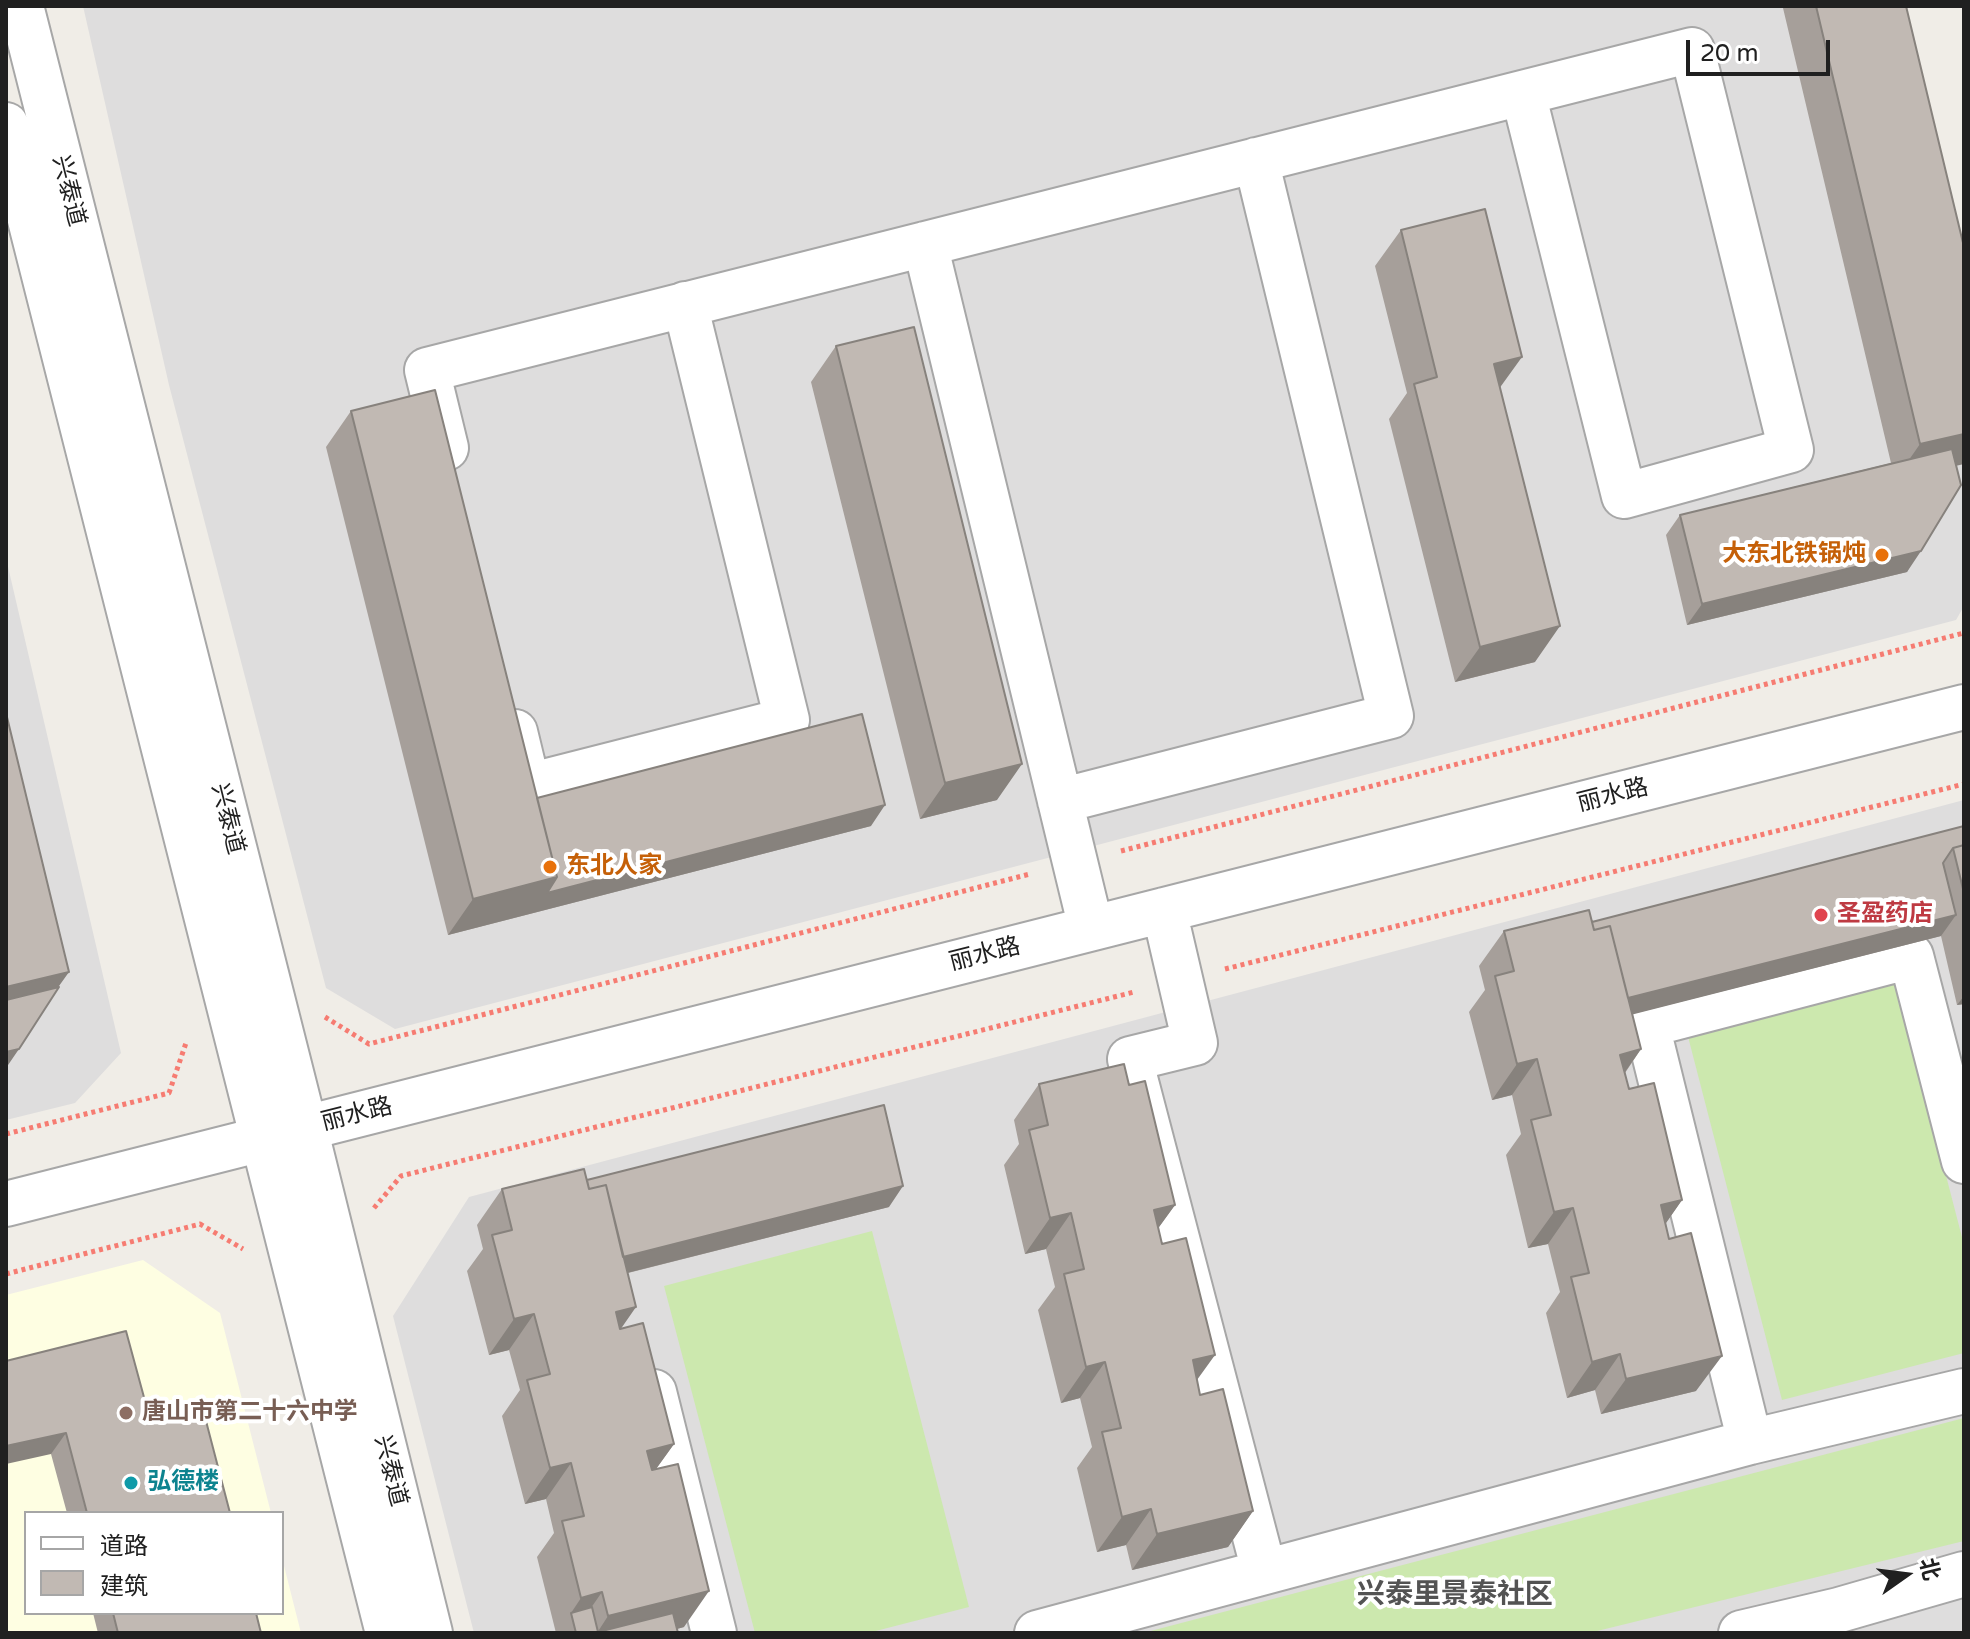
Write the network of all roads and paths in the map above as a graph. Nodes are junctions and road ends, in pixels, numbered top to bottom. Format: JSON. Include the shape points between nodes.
{"nodes":[{"id":1,"x":21,"y":6,"type":"edge"},
{"id":2,"x":1523,"y":93,"type":"junction"},
{"id":3,"x":6,"y":125,"type":"edge"},
{"id":4,"x":1256,"y":160,"type":"junction"},
{"id":5,"x":925,"y":244,"type":"junction"},
{"id":6,"x":685,"y":304,"type":"junction"},
{"id":7,"x":457,"y":493,"type":"edge"},
{"id":8,"x":506,"y":693,"type":"edge"},
{"id":9,"x":1964,"y":707,"type":"edge"},
{"id":10,"x":1964,"y":784,"type":"edge"},
{"id":11,"x":1060,"y":801,"type":"junction"},
{"id":12,"x":1164,"y":910,"type":"junction"},
{"id":13,"x":1091,"y":928,"type":"junction"},
{"id":14,"x":1181,"y":981,"type":"junction"},
{"id":15,"x":184,"y":1027,"type":"dead end"},
{"id":16,"x":305,"y":1128,"type":"junction"},
{"id":17,"x":6,"y":1134,"type":"edge"},
{"id":18,"x":262,"y":1139,"type":"junction"},
{"id":19,"x":1964,"y":1161,"type":"edge"},
{"id":20,"x":6,"y":1204,"type":"edge"},
{"id":21,"x":364,"y":1219,"type":"dead end"},
{"id":22,"x":244,"y":1249,"type":"dead end"},
{"id":23,"x":6,"y":1274,"type":"edge"},
{"id":24,"x":646,"y":1362,"type":"edge"},
{"id":25,"x":1964,"y":1391,"type":"edge"},
{"id":26,"x":1750,"y":1442,"type":"junction"},
{"id":27,"x":1264,"y":1571,"type":"junction"},
{"id":28,"x":1964,"y":1574,"type":"edge"},
{"id":29,"x":1842,"y":1621,"type":"edge"},
{"id":30,"x":388,"y":1633,"type":"edge"},
{"id":31,"x":430,"y":1633,"type":"edge"},
{"id":32,"x":714,"y":1633,"type":"edge"},
{"id":33,"x":1037,"y":1633,"type":"edge"},
{"id":34,"x":1741,"y":1633,"type":"edge"}],
"edges":[{"from":1,"to":16,"type":"street","name":"兴泰道"},
{"from":2,"to":2,"type":"street","via":[[1692,50],[1791,450],[1624,496]]},
{"from":2,"to":4,"type":"street"},
{"from":3,"to":18,"type":"street","name":"兴泰道"},
{"from":4,"to":5,"type":"street"},
{"from":4,"to":11,"type":"street","via":[[1391,716]]},
{"from":5,"to":6,"type":"street"},
{"from":5,"to":11,"type":"street"},
{"from":6,"to":7,"type":"street","via":[[427,370]]},
{"from":6,"to":8,"type":"street","via":[[787,720],[528,786]]},
{"from":9,"to":12,"type":"street","name":"丽水路"},
{"from":10,"to":14,"type":"path"},
{"from":11,"to":13,"type":"street"},
{"from":12,"to":13,"type":"street","name":"丽水路"},
{"from":12,"to":14,"type":"street"},
{"from":13,"to":16,"type":"street","name":"丽水路"},
{"from":14,"to":21,"type":"path","via":[[401,1176]]},
{"from":14,"to":27,"type":"street","via":[[1195,1043],[1130,1059]]},
{"from":15,"to":17,"type":"path","via":[[188,1042],[169,1093]]},
{"from":16,"to":18,"type":"street","name":"丽水路"},
{"from":16,"to":31,"type":"street","name":"兴泰道"},
{"from":18,"to":20,"type":"street","name":"丽水路"},
{"from":18,"to":30,"type":"street","name":"兴泰道"},
{"from":19,"to":26,"type":"street","via":[[1911,956],[1647,1025]]},
{"from":22,"to":23,"type":"path","via":[[200,1224]]},
{"from":24,"to":32,"type":"street"},
{"from":25,"to":26,"type":"street"},
{"from":26,"to":27,"type":"street"},
{"from":27,"to":33,"type":"street"},
{"from":28,"to":29,"type":"street"},
{"from":29,"to":34,"type":"street"}]}
